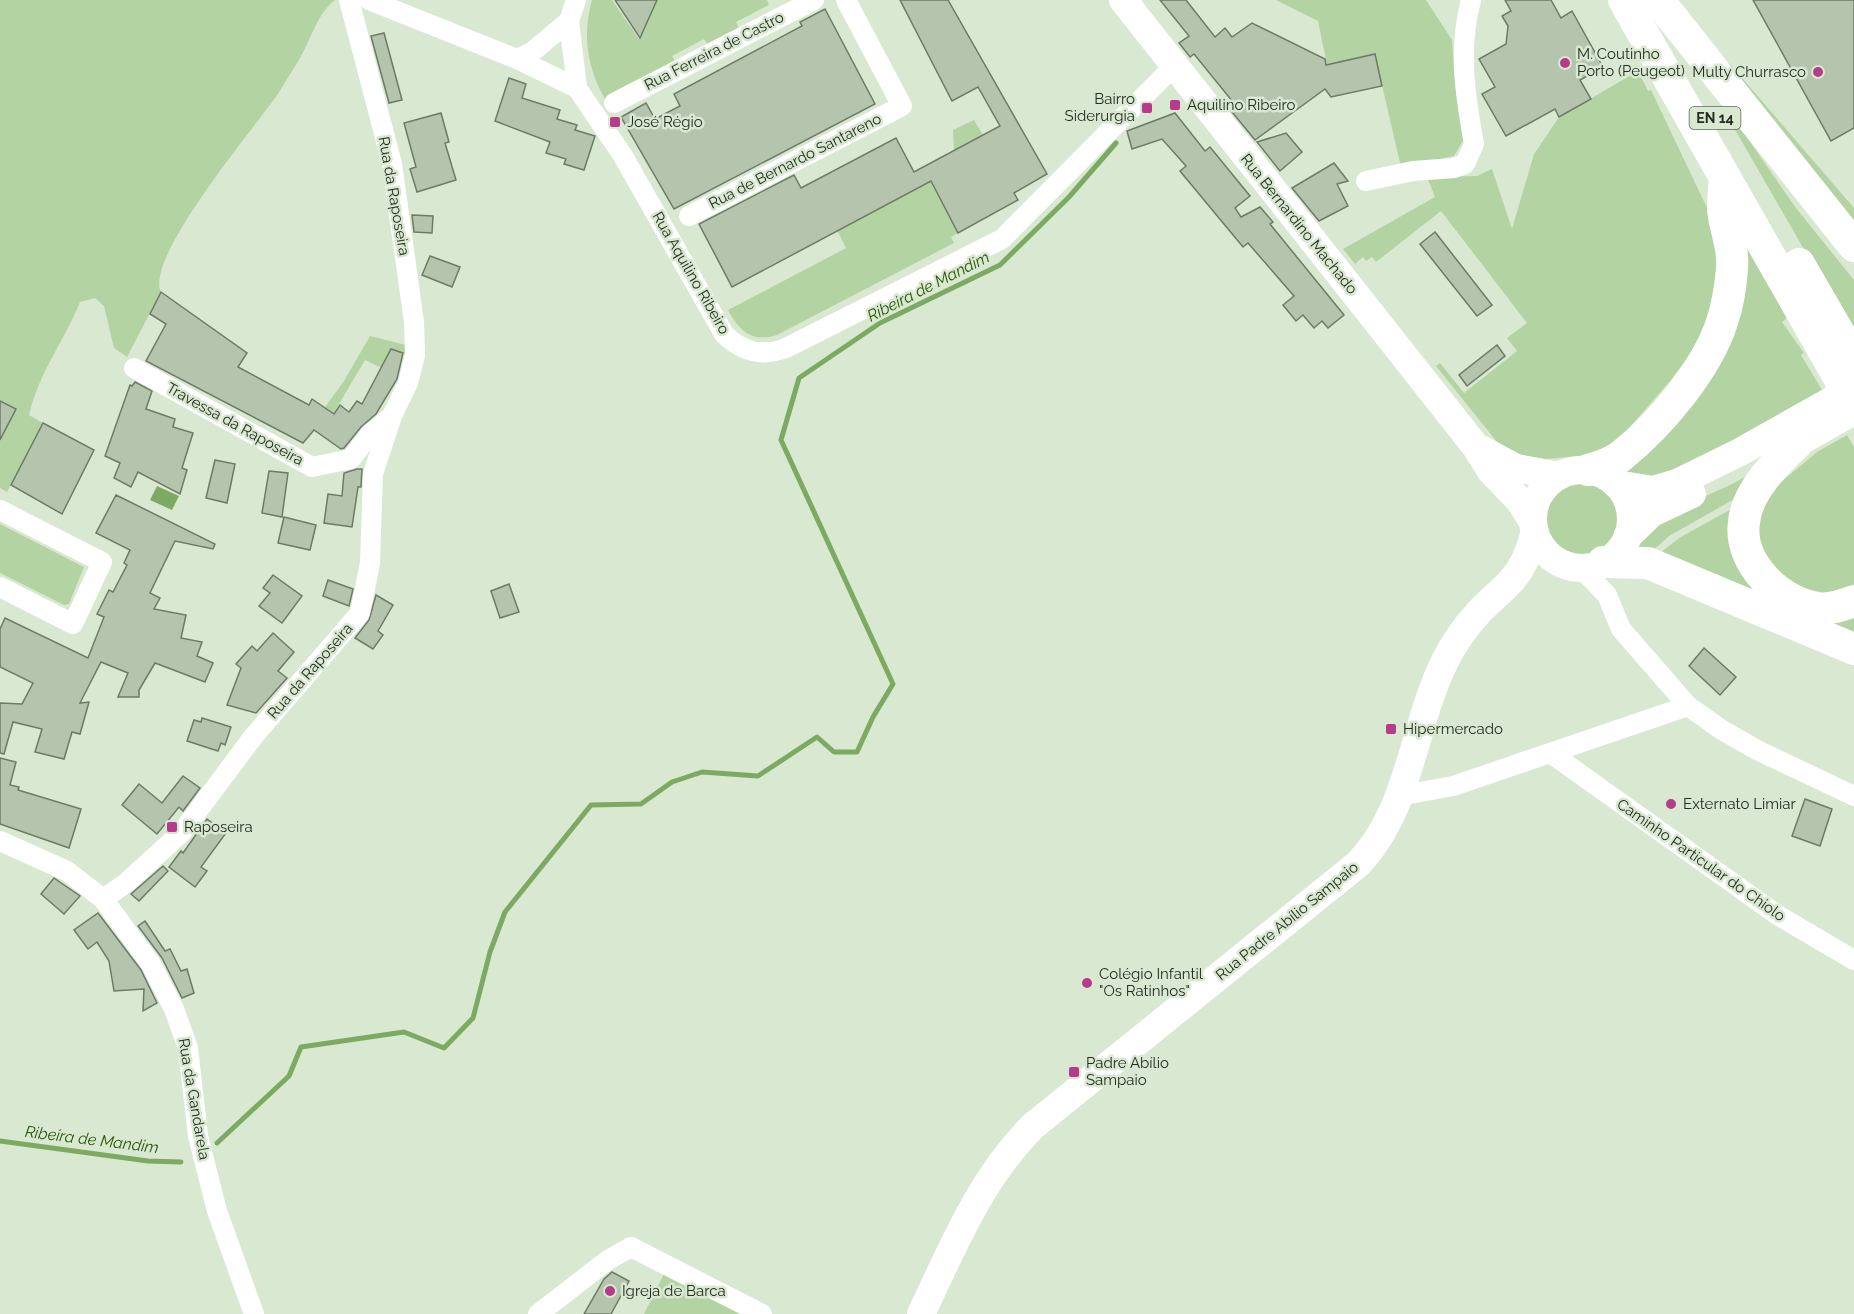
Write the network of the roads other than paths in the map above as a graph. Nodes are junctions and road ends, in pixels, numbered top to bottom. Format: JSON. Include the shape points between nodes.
{"nodes":[{"id":1,"x":349,"y":0,"type":"edge"},
{"id":2,"x":369,"y":0,"type":"edge"},
{"id":3,"x":576,"y":0,"type":"edge"},
{"id":4,"x":814,"y":0,"type":"edge"},
{"id":5,"x":846,"y":0,"type":"edge"},
{"id":6,"x":1123,"y":0,"type":"edge"},
{"id":7,"x":1471,"y":0,"type":"edge"},
{"id":8,"x":1624,"y":0,"type":"edge"},
{"id":9,"x":1647,"y":0,"type":"edge"},
{"id":10,"x":1658,"y":0,"type":"edge"},
{"id":11,"x":569,"y":21,"type":"junction"},
{"id":12,"x":517,"y":59,"type":"junction"},
{"id":13,"x":1174,"y":66,"type":"junction"},
{"id":14,"x":577,"y":88,"type":"junction"},
{"id":15,"x":614,"y":103,"type":"dead end"},
{"id":16,"x":1725,"y":177,"type":"junction"},
{"id":17,"x":1366,"y":181,"type":"dead end"},
{"id":18,"x":689,"y":216,"type":"dead end"},
{"id":19,"x":1854,"y":246,"type":"edge"},
{"id":20,"x":1842,"y":352,"type":"edge"},
{"id":21,"x":134,"y":368,"type":"dead end"},
{"id":22,"x":1854,"y":388,"type":"edge"},
{"id":23,"x":1854,"y":404,"type":"edge"},
{"id":24,"x":1854,"y":411,"type":"edge"},
{"id":25,"x":392,"y":416,"type":"junction"},
{"id":26,"x":1797,"y":443,"type":"junction"},
{"id":27,"x":1476,"y":447,"type":"junction"},
{"id":28,"x":1574,"y":473,"type":"junction"},
{"id":29,"x":1616,"y":484,"type":"junction"},
{"id":30,"x":0,"y":510,"type":"edge"},
{"id":31,"x":1534,"y":527,"type":"junction"},
{"id":32,"x":1627,"y":537,"type":"junction"},
{"id":33,"x":1583,"y":565,"type":"junction"},
{"id":34,"x":1510,"y":584,"type":"junction"},
{"id":35,"x":0,"y":586,"type":"edge"},
{"id":36,"x":1854,"y":601,"type":"edge"},
{"id":37,"x":1854,"y":649,"type":"edge"},
{"id":38,"x":1688,"y":706,"type":"junction"},
{"id":39,"x":1552,"y":754,"type":"junction"},
{"id":40,"x":1399,"y":796,"type":"junction"},
{"id":41,"x":1854,"y":796,"type":"edge"},
{"id":42,"x":0,"y":841,"type":"edge"},
{"id":43,"x":103,"y":899,"type":"junction"},
{"id":44,"x":1854,"y":960,"type":"edge"},
{"id":45,"x":254,"y":1314,"type":"edge"},
{"id":46,"x":538,"y":1314,"type":"edge"},
{"id":47,"x":762,"y":1314,"type":"edge"},
{"id":48,"x":921,"y":1314,"type":"edge"}],
"edges":[{"from":1,"to":25,"type":"street","name":"Rua da Raposeira","via":[[392,164],[414,322],[415,355],[408,383]]},
{"from":2,"to":12,"type":"street"},
{"from":3,"to":11,"type":"street"},
{"from":4,"to":15,"type":"street","name":"Rua Ferreira de Castro"},
{"from":5,"to":18,"type":"street","name":"Rua de Bernardo Santareno","via":[[902,106]]},
{"from":6,"to":13,"type":"main road","name":"Rua Bernardino Machado"},
{"from":7,"to":17,"type":"street","via":[[1463,44],[1463,71],[1474,144],[1472,154],[1465,164],[1454,168],[1413,171]]},
{"from":8,"to":16,"type":"main road","number":"EN 14"},
{"from":9,"to":20,"type":"main road","number":"EN 14"},
{"from":10,"to":19,"type":"main road"},
{"from":11,"to":12,"type":"street","via":[[532,52]]},
{"from":11,"to":14,"type":"street"},
{"from":12,"to":14,"type":"street"},
{"from":13,"to":14,"type":"street","name":"Rua Aquilino Ribeiro","via":[[1002,239],[786,348],[768,353],[741,348],[724,334],[623,156]]},
{"from":13,"to":27,"type":"main road","name":"Rua Bernardino Machado"},
{"from":16,"to":20,"type":"main road","number":"EN 14"},
{"from":16,"to":28,"type":"main road","via":[[1723,211],[1733,264],[1722,323],[1710,349],[1681,393],[1641,438],[1620,457]]},
{"from":20,"to":23,"type":"main road","number":"EN 14"},
{"from":21,"to":25,"type":"street","name":"Travessa da Raposeira","via":[[312,467],[351,459],[370,434]]},
{"from":22,"to":29,"type":"main road","via":[[1677,483],[1653,490]]},
{"from":24,"to":26,"type":"main road"},
{"from":25,"to":43,"type":"street","name":"Rua da Raposeira","via":[[373,474],[370,563],[360,613],[253,737],[182,832]]},
{"from":26,"to":32,"type":"main road","via":[[1766,454],[1670,503],[1652,513]]},
{"from":26,"to":36,"type":"main road","via":[[1755,492],[1743,522],[1746,548],[1757,569],[1783,594],[1819,609]]},
{"from":27,"to":28,"type":"main road","name":"Rua Bernardino Machado","via":[[1516,468]]},
{"from":27,"to":31,"type":"main road","name":"Rua Bernardino Machado","via":[[1491,471],[1520,500]]},
{"from":28,"to":29,"type":"main road","via":[[1603,475]]},
{"from":28,"to":31,"type":"main road","via":[[1539,495]]},
{"from":29,"to":32,"type":"main road","via":[[1628,503]]},
{"from":30,"to":35,"type":"street","via":[[102,562],[73,624]]},
{"from":31,"to":33,"type":"main road","via":[[1541,546],[1552,558]]},
{"from":31,"to":34,"type":"main road","via":[[1524,562]]},
{"from":32,"to":33,"type":"main road","via":[[1613,556]]},
{"from":33,"to":34,"type":"main road","via":[[1542,570]]},
{"from":33,"to":37,"type":"main road","via":[[1648,563]]},
{"from":33,"to":38,"type":"street","via":[[1607,595],[1621,629]]},
{"from":34,"to":40,"type":"main road","name":"Rua Padre Abílio Sampaio","via":[[1479,612],[1444,663]]},
{"from":38,"to":39,"type":"street"},
{"from":38,"to":41,"type":"street","via":[[1757,750]]},
{"from":39,"to":40,"type":"street","via":[[1453,786]]},
{"from":39,"to":44,"type":"street","name":"Caminho Particular do Chiolo","via":[[1779,916]]},
{"from":40,"to":48,"type":"main road","name":"Rua Padre Abílio Sampaio","via":[[1384,830],[1358,864],[1015,1144],[981,1191]]},
{"from":42,"to":43,"type":"street","name":"Rua da Gandarela","via":[[67,871]]},
{"from":43,"to":45,"type":"street","name":"Rua da Gandarela","via":[[151,964],[188,1048],[198,1136],[217,1212]]},
{"from":46,"to":47,"type":"street","via":[[631,1247]]}]}
